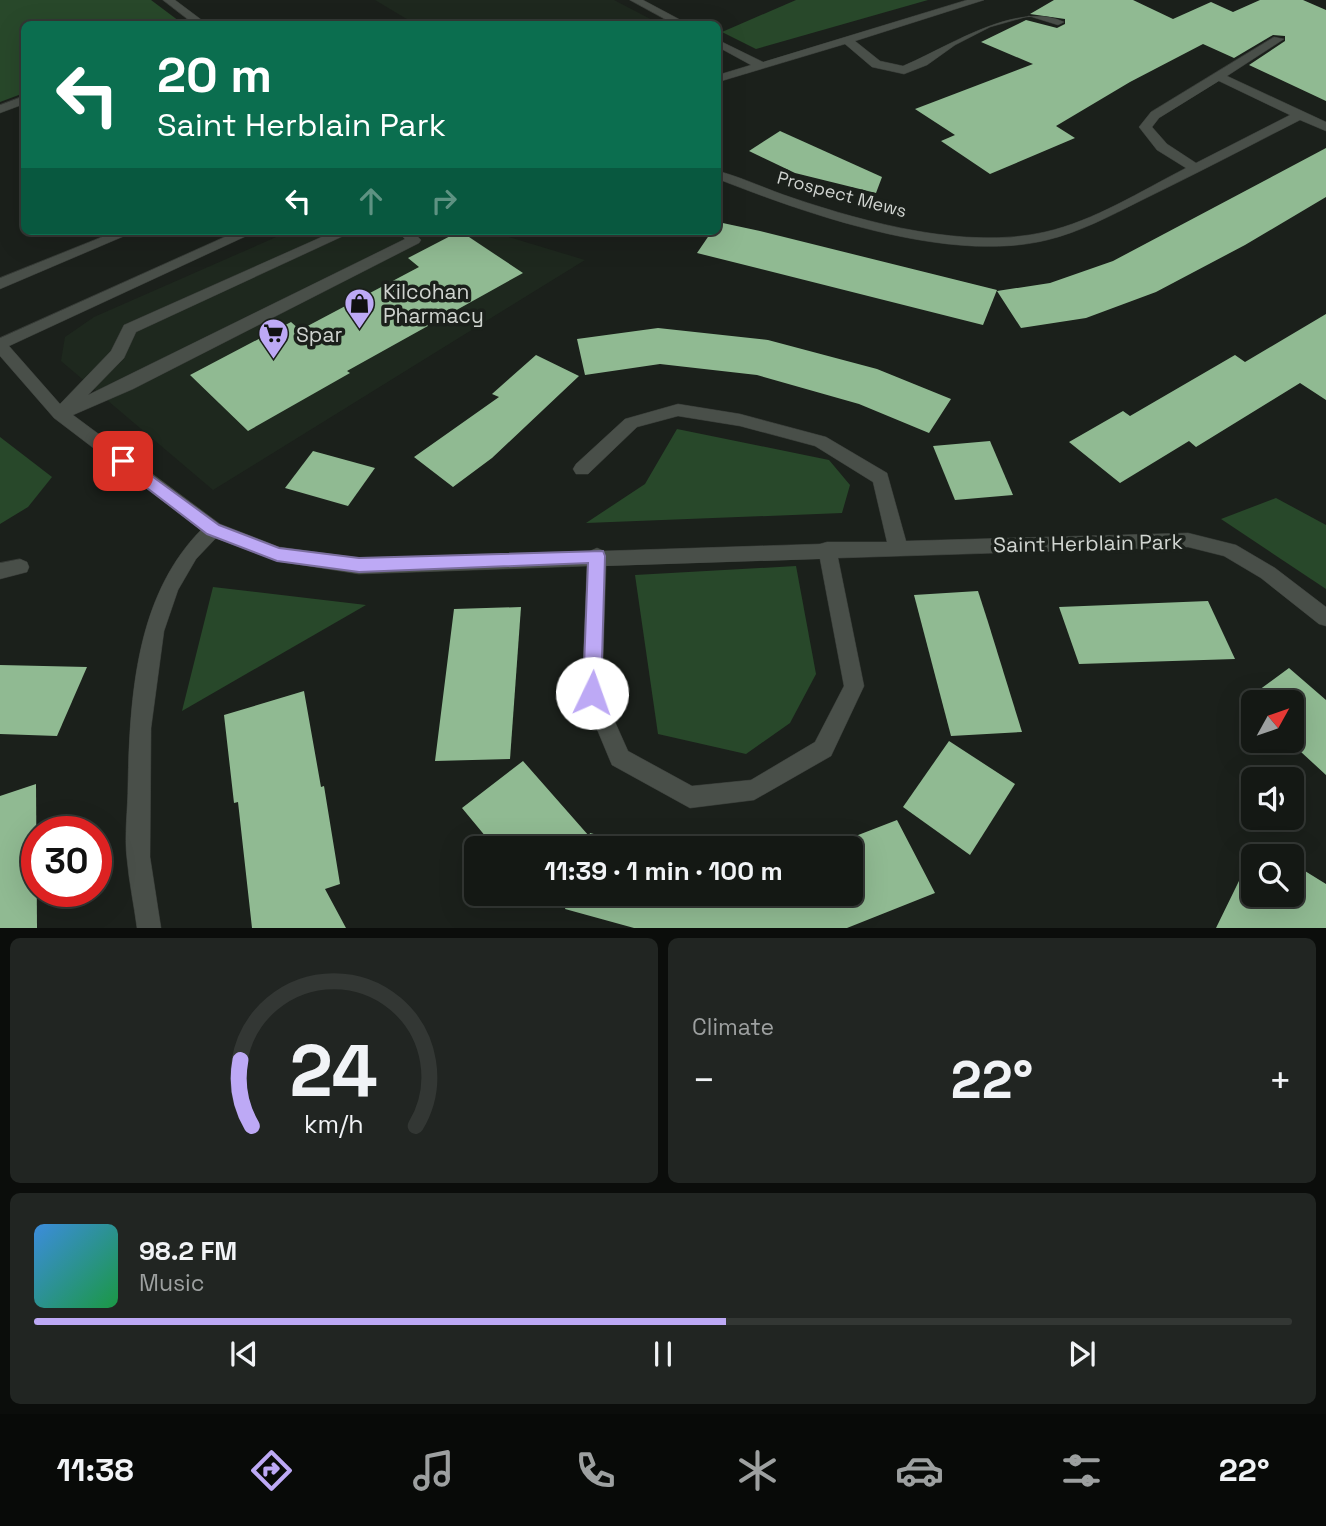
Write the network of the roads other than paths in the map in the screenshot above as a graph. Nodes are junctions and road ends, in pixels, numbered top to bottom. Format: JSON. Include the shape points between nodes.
{"nodes":[{"id":1,"x":168,"y":0,"type":"edge"},
{"id":2,"x":635,"y":0,"type":"edge"},
{"id":3,"x":979,"y":0,"type":"edge"},
{"id":4,"x":197,"y":21,"type":"edge"},
{"id":5,"x":676,"y":21,"type":"edge"},
{"id":6,"x":1058,"y":22,"type":"dead end"},
{"id":7,"x":1278,"y":39,"type":"dead end"},
{"id":8,"x":847,"y":40,"type":"junction"},
{"id":9,"x":721,"y":45,"type":"edge"},
{"id":10,"x":762,"y":66,"type":"junction"},
{"id":11,"x":1218,"y":76,"type":"junction"},
{"id":12,"x":721,"y":78,"type":"edge"},
{"id":13,"x":21,"y":101,"type":"edge"},
{"id":14,"x":0,"y":109,"type":"edge"},
{"id":15,"x":1300,"y":115,"type":"junction"},
{"id":16,"x":1326,"y":127,"type":"edge"},
{"id":17,"x":1196,"y":169,"type":"junction"},
{"id":18,"x":721,"y":176,"type":"edge"},
{"id":19,"x":119,"y":235,"type":"edge"},
{"id":20,"x":241,"y":235,"type":"edge"},
{"id":21,"x":339,"y":235,"type":"edge"},
{"id":22,"x":409,"y":235,"type":"edge"},
{"id":23,"x":0,"y":284,"type":"edge"},
{"id":24,"x":0,"y":345,"type":"edge"},
{"id":25,"x":60,"y":414,"type":"junction"},
{"id":26,"x":582,"y":469,"type":"dead end"},
{"id":27,"x":213,"y":529,"type":"junction"},
{"id":28,"x":898,"y":547,"type":"junction"},
{"id":29,"x":827,"y":549,"type":"junction"},
{"id":30,"x":597,"y":556,"type":"junction"},
{"id":31,"x":20,"y":567,"type":"dead end"},
{"id":32,"x":0,"y":571,"type":"edge"},
{"id":33,"x":1326,"y":618,"type":"edge"},
{"id":34,"x":149,"y":928,"type":"edge"}],
"edges":[{"from":1,"to":4,"type":"street"},
{"from":2,"to":5,"type":"street"},
{"from":3,"to":8,"type":"street"},
{"from":6,"to":8,"type":"street","via":[[1028,12],[986,25],[904,70],[876,64]]},
{"from":7,"to":11,"type":"street"},
{"from":8,"to":10,"type":"street"},
{"from":9,"to":10,"type":"street"},
{"from":10,"to":12,"type":"street"},
{"from":11,"to":15,"type":"street"},
{"from":11,"to":17,"type":"street","via":[[1155,115],[1145,127],[1162,147]]},
{"from":13,"to":14,"type":"street"},
{"from":15,"to":16,"type":"street"},
{"from":15,"to":17,"type":"street","name":"Prospect Mews"},
{"from":17,"to":18,"type":"street","name":"Prospect Mews","via":[[1084,223],[1032,239],[965,240],[876,226],[792,204]]},
{"from":19,"to":23,"type":"street"},
{"from":20,"to":24,"type":"street"},
{"from":21,"to":25,"type":"street","via":[[130,329],[117,354]]},
{"from":22,"to":25,"type":"street","via":[[415,240]]},
{"from":24,"to":25,"type":"street","name":"Saint Herblain Park"},
{"from":25,"to":27,"type":"street","name":"Saint Herblain Park"},
{"from":26,"to":28,"type":"street","via":[[631,423],[678,410],[740,420],[820,441],[881,478]]},
{"from":27,"to":30,"type":"street","name":"Saint Herblain Park","via":[[277,554],[359,565]]},
{"from":27,"to":34,"type":"street","via":[[189,554],[169,588],[154,631],[139,753],[138,857]]},
{"from":28,"to":29,"type":"street","name":"Saint Herblain Park"},
{"from":28,"to":33,"type":"street","name":"Saint Herblain Park","via":[[1188,540],[1229,550],[1268,573]]},
{"from":29,"to":30,"type":"street","name":"Saint Herblain Park"},
{"from":29,"to":30,"type":"street","via":[[854,686],[823,749],[754,790],[690,797],[620,758],[592,693]]},
{"from":31,"to":32,"type":"street"}]}
